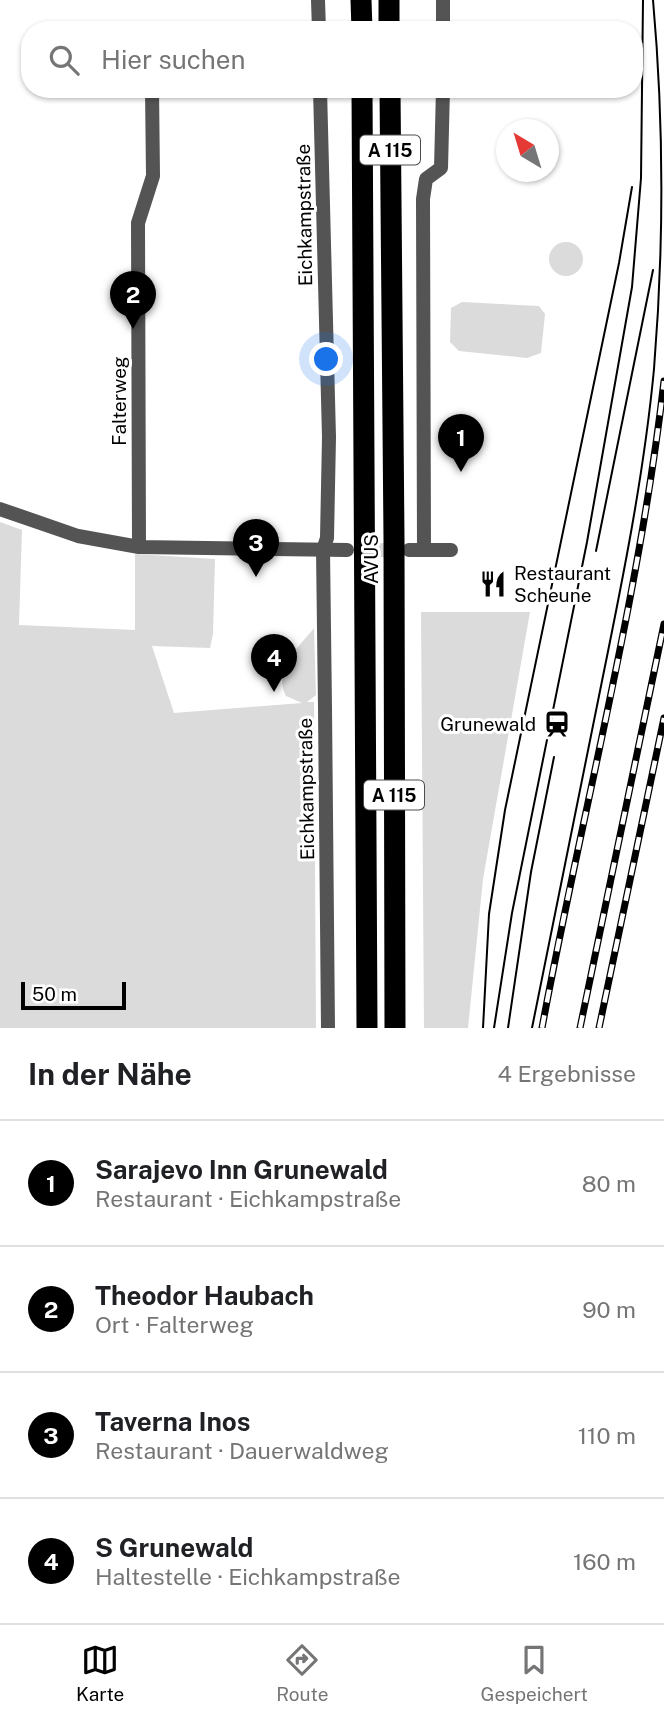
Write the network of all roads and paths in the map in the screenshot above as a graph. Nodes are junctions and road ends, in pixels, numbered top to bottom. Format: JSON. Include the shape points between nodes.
{"nodes":[{"id":1,"x":318,"y":0,"type":"edge"},
{"id":2,"x":361,"y":0,"type":"edge"},
{"id":3,"x":389,"y":0,"type":"edge"},
{"id":4,"x":443,"y":0,"type":"edge"},
{"id":5,"x":319,"y":21,"type":"edge"},
{"id":6,"x":362,"y":21,"type":"edge"},
{"id":7,"x":389,"y":21,"type":"edge"},
{"id":8,"x":443,"y":21,"type":"edge"},
{"id":9,"x":152,"y":98,"type":"edge"},
{"id":10,"x":320,"y":98,"type":"edge"},
{"id":11,"x":362,"y":98,"type":"edge"},
{"id":12,"x":390,"y":98,"type":"edge"},
{"id":13,"x":443,"y":98,"type":"edge"},
{"id":14,"x":0,"y":509,"type":"edge"},
{"id":15,"x":139,"y":547,"type":"junction"},
{"id":16,"x":323,"y":550,"type":"junction"},
{"id":17,"x":359,"y":550,"type":"junction"},
{"id":18,"x":405,"y":550,"type":"junction"},
{"id":19,"x":451,"y":550,"type":"dead end"},
{"id":20,"x":328,"y":1028,"type":"edge"},
{"id":21,"x":367,"y":1028,"type":"edge"},
{"id":22,"x":395,"y":1028,"type":"edge"}],
"edges":[{"from":1,"to":5,"type":"street"},
{"from":2,"to":6,"type":"highway"},
{"from":3,"to":7,"type":"highway"},
{"from":4,"to":8,"type":"street"},
{"from":9,"to":15,"type":"street","name":"Falterweg","via":[[153,176],[138,223]]},
{"from":10,"to":16,"type":"street","name":"Eichkampstraße","via":[[329,437]]},
{"from":11,"to":17,"type":"highway","name":"AVUS","number":"A 115"},
{"from":12,"to":18,"type":"highway","name":"AVUS","number":"A 115"},
{"from":13,"to":18,"type":"street","via":[[441,168],[426,180],[423,199]]},
{"from":14,"to":15,"type":"street","via":[[78,536]]},
{"from":15,"to":16,"type":"street"},
{"from":16,"to":17,"type":"street"},
{"from":16,"to":20,"type":"street","name":"Eichkampstraße"},
{"from":17,"to":21,"type":"highway","name":"AVUS","number":"A 115"},
{"from":18,"to":19,"type":"street"},
{"from":18,"to":22,"type":"highway","name":"AVUS","number":"A 115"}]}
